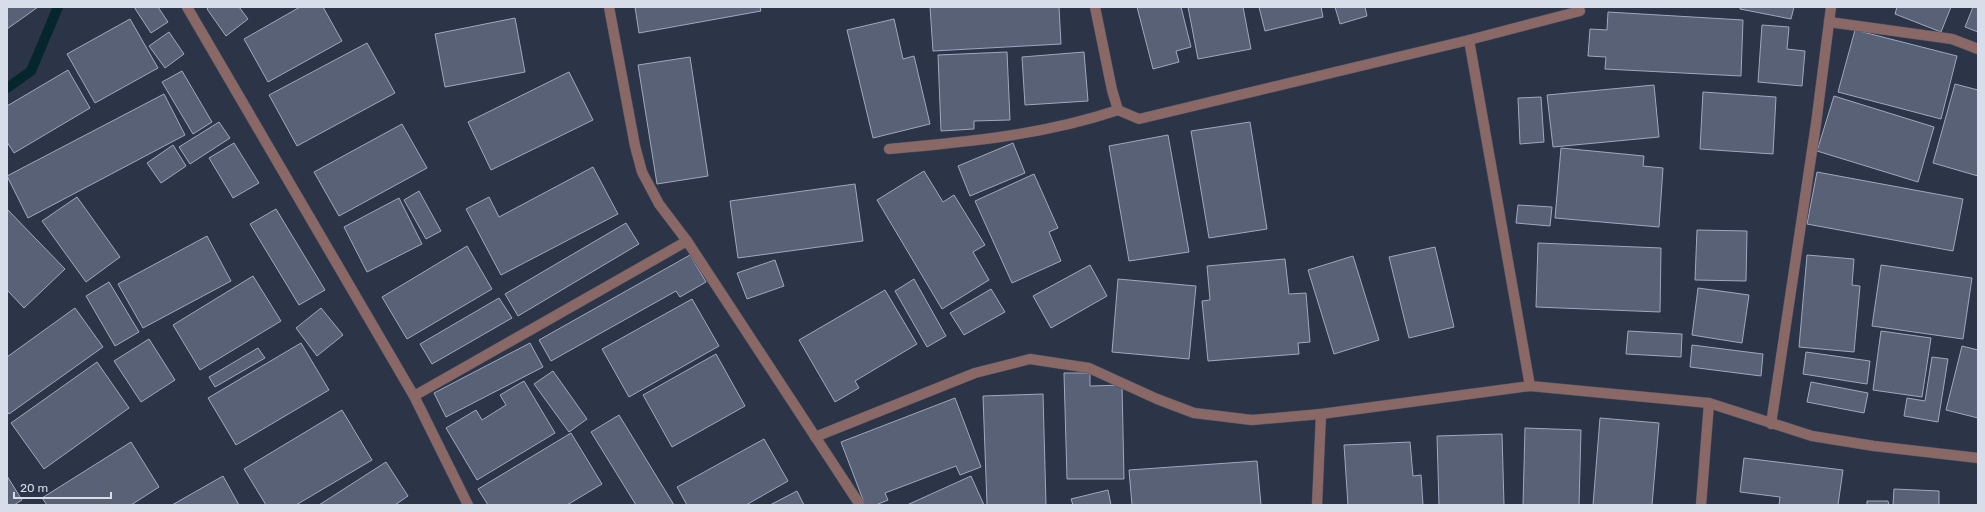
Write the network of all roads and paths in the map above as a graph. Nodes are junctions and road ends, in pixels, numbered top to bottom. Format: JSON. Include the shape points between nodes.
{"nodes":[{"id":1,"x":187,"y":7,"type":"edge"},
{"id":2,"x":609,"y":7,"type":"edge"},
{"id":3,"x":1095,"y":7,"type":"edge"},
{"id":4,"x":1831,"y":7,"type":"edge"},
{"id":5,"x":1580,"y":11,"type":"dead end"},
{"id":6,"x":1829,"y":22,"type":"junction"},
{"id":7,"x":1469,"y":40,"type":"junction"},
{"id":8,"x":1978,"y":49,"type":"edge"},
{"id":9,"x":1118,"y":110,"type":"junction"},
{"id":10,"x":889,"y":149,"type":"dead end"},
{"id":11,"x":687,"y":241,"type":"junction"},
{"id":12,"x":1530,"y":386,"type":"junction"},
{"id":13,"x":414,"y":396,"type":"junction"},
{"id":14,"x":1709,"y":403,"type":"junction"},
{"id":15,"x":1321,"y":414,"type":"junction"},
{"id":16,"x":1771,"y":424,"type":"junction"},
{"id":17,"x":815,"y":437,"type":"junction"},
{"id":18,"x":1978,"y":458,"type":"edge"},
{"id":19,"x":468,"y":505,"type":"edge"},
{"id":20,"x":860,"y":505,"type":"edge"},
{"id":21,"x":1317,"y":505,"type":"edge"},
{"id":22,"x":1701,"y":505,"type":"edge"}],
"edges":[{"from":1,"to":13,"type":"street"},
{"from":2,"to":11,"type":"street","via":[[642,172],[659,204]]},
{"from":3,"to":9,"type":"street"},
{"from":4,"to":6,"type":"street"},
{"from":5,"to":7,"type":"street"},
{"from":6,"to":8,"type":"street","via":[[1952,39]]},
{"from":6,"to":16,"type":"street"},
{"from":7,"to":9,"type":"street","via":[[1139,119]]},
{"from":7,"to":12,"type":"street"},
{"from":9,"to":10,"type":"street","via":[[1060,126],[969,141]]},
{"from":11,"to":13,"type":"street"},
{"from":11,"to":17,"type":"street"},
{"from":12,"to":14,"type":"street"},
{"from":12,"to":15,"type":"street"},
{"from":13,"to":19,"type":"street"},
{"from":14,"to":16,"type":"street"},
{"from":14,"to":22,"type":"street"},
{"from":15,"to":17,"type":"street","via":[[1252,420],[1194,412],[1157,399],[1088,368],[1030,359],[975,373]]},
{"from":15,"to":21,"type":"street"},
{"from":16,"to":18,"type":"street","via":[[1812,436],[1858,444]]},
{"from":17,"to":20,"type":"street"}]}
